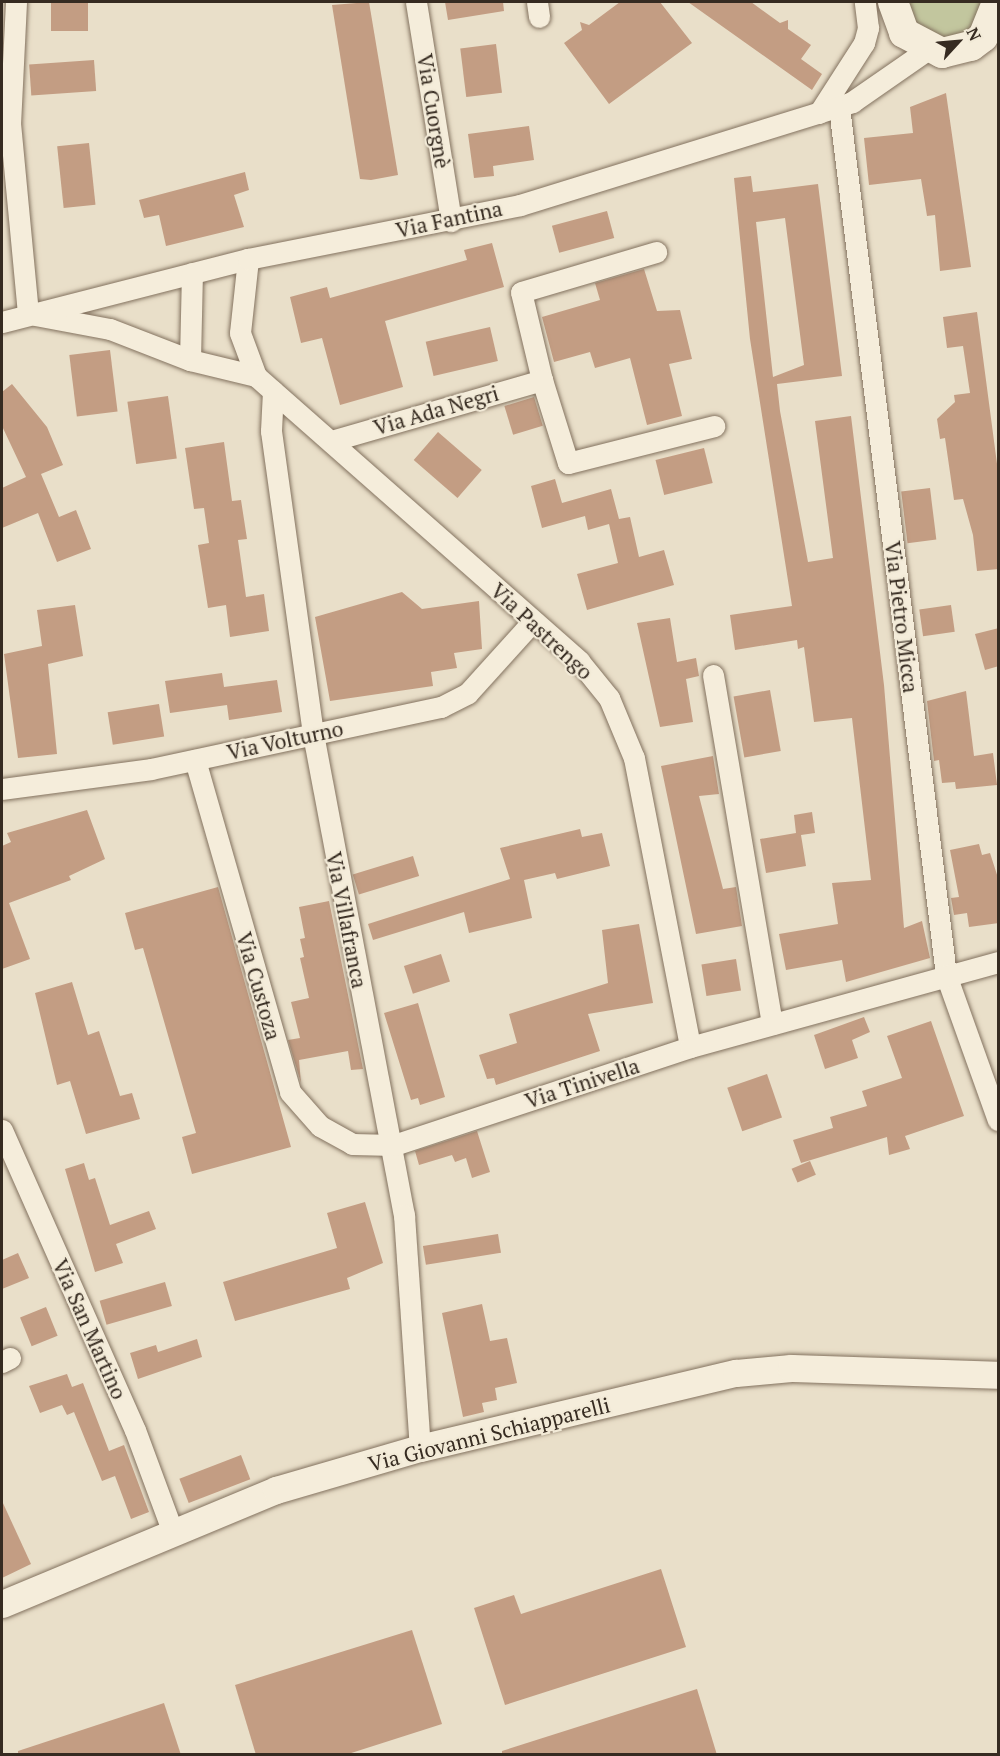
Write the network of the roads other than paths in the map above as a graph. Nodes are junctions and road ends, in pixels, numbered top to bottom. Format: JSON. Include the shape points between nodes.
{"nodes":[{"id":1,"x":16,"y":2,"type":"edge"},
{"id":2,"x":416,"y":2,"type":"edge"},
{"id":3,"x":865,"y":2,"type":"edge"},
{"id":4,"x":893,"y":2,"type":"edge"},
{"id":5,"x":997,"y":2,"type":"edge"},
{"id":6,"x":929,"y":45,"type":"junction"},
{"id":7,"x":999,"y":54,"type":"edge"},
{"id":8,"x":839,"y":107,"type":"junction"},
{"id":9,"x":819,"y":113,"type":"junction"},
{"id":10,"x":451,"y":221,"type":"junction"},
{"id":11,"x":656,"y":252,"type":"dead end"},
{"id":12,"x":248,"y":259,"type":"junction"},
{"id":13,"x":192,"y":273,"type":"junction"},
{"id":14,"x":28,"y":314,"type":"junction"},
{"id":15,"x":2,"y":322,"type":"edge"},
{"id":16,"x":190,"y":360,"type":"junction"},
{"id":17,"x":256,"y":376,"type":"junction"},
{"id":18,"x":542,"y":380,"type":"junction"},
{"id":19,"x":273,"y":391,"type":"junction"},
{"id":20,"x":714,"y":426,"type":"dead end"},
{"id":21,"x":331,"y":441,"type":"junction"},
{"id":22,"x":533,"y":621,"type":"junction"},
{"id":23,"x":713,"y":675,"type":"dead end"},
{"id":24,"x":313,"y":734,"type":"junction"},
{"id":25,"x":195,"y":760,"type":"junction"},
{"id":26,"x":2,"y":789,"type":"edge"},
{"id":27,"x":999,"y":962,"type":"edge"},
{"id":28,"x":946,"y":975,"type":"junction"},
{"id":29,"x":772,"y":1024,"type":"junction"},
{"id":30,"x":690,"y":1047,"type":"junction"},
{"id":31,"x":999,"y":1120,"type":"edge"},
{"id":32,"x":2,"y":1131,"type":"edge"},
{"id":33,"x":394,"y":1145,"type":"junction"},
{"id":34,"x":999,"y":1375,"type":"edge"},
{"id":35,"x":420,"y":1448,"type":"junction"},
{"id":36,"x":172,"y":1530,"type":"junction"},
{"id":37,"x":2,"y":1604,"type":"edge"}],
"edges":[{"from":1,"to":14,"type":"street","via":[[10,123]]},
{"from":2,"to":10,"type":"street","name":"Via Cuorgnè"},
{"from":3,"to":9,"type":"street","via":[[868,28],[864,43]]},
{"from":4,"to":6,"type":"main road"},
{"from":5,"to":6,"type":"main road","via":[[983,37]]},
{"from":6,"to":7,"type":"main road"},
{"from":6,"to":8,"type":"street","name":"Via Fantina","via":[[885,80]]},
{"from":8,"to":9,"type":"street","name":"Via Fantina"},
{"from":8,"to":28,"type":"street","name":"Via Pietro Micca"},
{"from":9,"to":10,"type":"street","name":"Via Fantina"},
{"from":10,"to":12,"type":"street","name":"Via Fantina"},
{"from":11,"to":18,"type":"street","via":[[521,292]]},
{"from":12,"to":13,"type":"street","name":"Via Fantina"},
{"from":12,"to":17,"type":"street","name":"Via Pastrengo","via":[[240,333]]},
{"from":13,"to":14,"type":"street","name":"Via Fantina"},
{"from":13,"to":16,"type":"street"},
{"from":14,"to":15,"type":"street","name":"Via Fantina"},
{"from":14,"to":16,"type":"street","name":"Via Pastrengo","via":[[110,329]]},
{"from":16,"to":17,"type":"street","name":"Via Pastrengo"},
{"from":17,"to":19,"type":"street","name":"Via Pastrengo"},
{"from":18,"to":20,"type":"street","via":[[568,463]]},
{"from":18,"to":21,"type":"street","name":"Via Ada Negri"},
{"from":19,"to":21,"type":"street","name":"Via Pastrengo"},
{"from":19,"to":24,"type":"street","name":"Via Villafranca","via":[[271,431]]},
{"from":21,"to":22,"type":"street","name":"Via Pastrengo"},
{"from":22,"to":24,"type":"street","name":"Via Volturno","via":[[457,700]]},
{"from":22,"to":30,"type":"street","name":"Via Pastrengo","via":[[594,678],[621,718],[634,758]]},
{"from":23,"to":29,"type":"street"},
{"from":24,"to":25,"type":"street","name":"Via Volturno"},
{"from":24,"to":33,"type":"street","name":"Via Villafranca","via":[[348,942]]},
{"from":25,"to":26,"type":"street","name":"Via Volturno"},
{"from":25,"to":33,"type":"street","name":"Via Custoza","via":[[290,1092],[339,1140]]},
{"from":27,"to":28,"type":"street","name":"Via Tinivella"},
{"from":28,"to":29,"type":"street","name":"Via Tinivella"},
{"from":28,"to":31,"type":"street","name":"Via Pietro Micca"},
{"from":29,"to":30,"type":"street","name":"Via Tinivella"},
{"from":30,"to":33,"type":"street","name":"Via Tinivella"},
{"from":32,"to":36,"type":"street","name":"Via San Martino","via":[[135,1430]]},
{"from":33,"to":35,"type":"street","name":"Via Villafranca"},
{"from":34,"to":35,"type":"street","name":"Via Giovanni Schiapparelli","via":[[754,1370]]},
{"from":35,"to":36,"type":"street","name":"Via Giovanni Schiapparelli","via":[[257,1496]]},
{"from":36,"to":37,"type":"street","name":"Via Giovanni Schiapparelli"}]}
